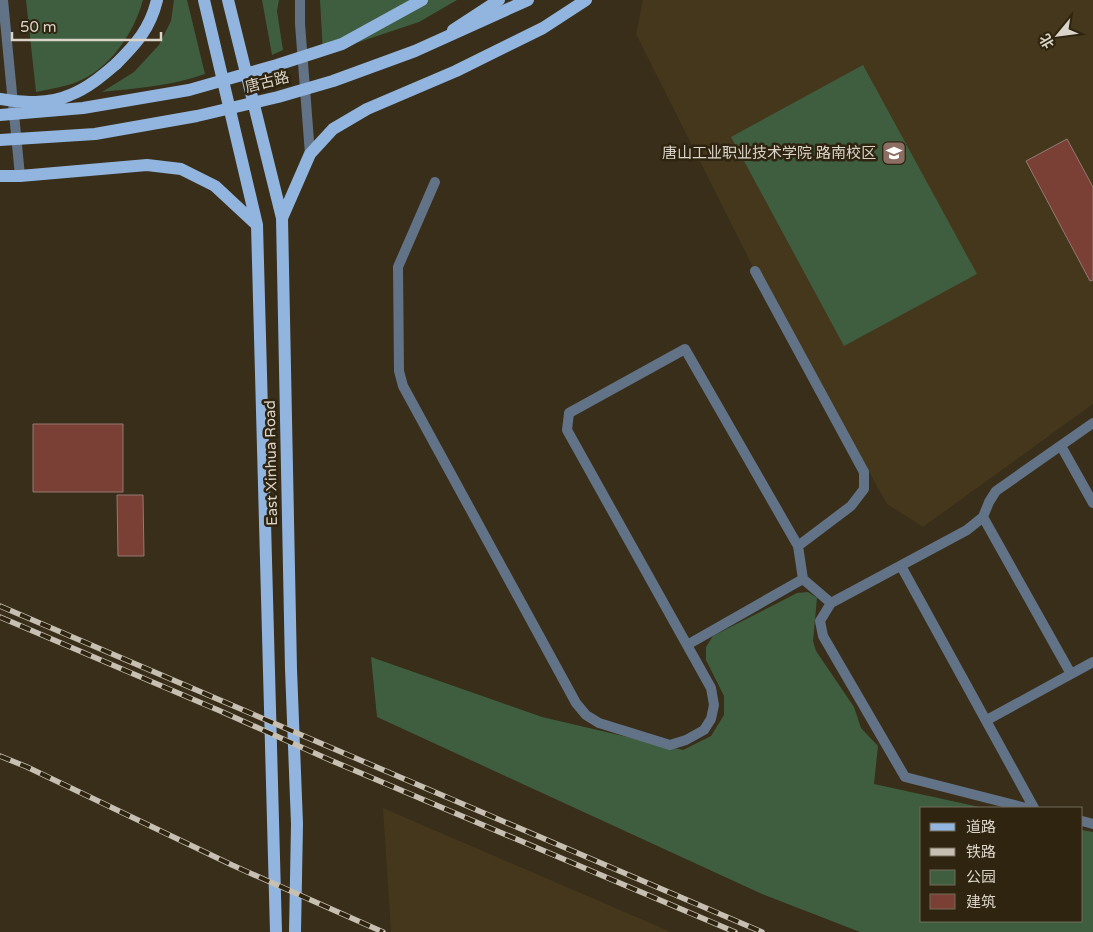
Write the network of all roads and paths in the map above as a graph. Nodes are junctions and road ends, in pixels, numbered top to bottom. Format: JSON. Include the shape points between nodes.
{"nodes":[{"id":1,"x":3,"y":0,"type":"edge"},
{"id":2,"x":157,"y":0,"type":"edge"},
{"id":3,"x":204,"y":0,"type":"edge"},
{"id":4,"x":228,"y":0,"type":"edge"},
{"id":5,"x":235,"y":0,"type":"edge"},
{"id":6,"x":300,"y":0,"type":"edge"},
{"id":7,"x":422,"y":0,"type":"edge"},
{"id":8,"x":499,"y":0,"type":"edge"},
{"id":9,"x":528,"y":0,"type":"edge"},
{"id":10,"x":586,"y":0,"type":"edge"},
{"id":11,"x":233,"y":18,"type":"junction"},
{"id":12,"x":432,"y":44,"type":"junction"},
{"id":13,"x":0,"y":99,"type":"edge"},
{"id":14,"x":0,"y":115,"type":"edge"},
{"id":15,"x":0,"y":140,"type":"edge"},
{"id":16,"x":310,"y":154,"type":"junction"},
{"id":17,"x":0,"y":176,"type":"edge"},
{"id":18,"x":20,"y":176,"type":"junction"},
{"id":19,"x":435,"y":182,"type":"dead end"},
{"id":20,"x":282,"y":218,"type":"junction"},
{"id":21,"x":258,"y":225,"type":"junction"},
{"id":22,"x":755,"y":271,"type":"dead end"},
{"id":23,"x":1093,"y":423,"type":"edge"},
{"id":24,"x":1061,"y":446,"type":"junction"},
{"id":25,"x":1093,"y":503,"type":"edge"},
{"id":26,"x":983,"y":517,"type":"junction"},
{"id":27,"x":798,"y":546,"type":"junction"},
{"id":28,"x":901,"y":566,"type":"junction"},
{"id":29,"x":803,"y":579,"type":"junction"},
{"id":30,"x":832,"y":603,"type":"junction"},
{"id":31,"x":687,"y":645,"type":"junction"},
{"id":32,"x":1093,"y":662,"type":"edge"},
{"id":33,"x":1072,"y":674,"type":"junction"},
{"id":34,"x":987,"y":720,"type":"junction"},
{"id":35,"x":1022,"y":807,"type":"edge"},
{"id":36,"x":1033,"y":807,"type":"edge"},
{"id":37,"x":276,"y":932,"type":"edge"},
{"id":38,"x":295,"y":932,"type":"edge"}],
"edges":[{"from":1,"to":18,"type":"street"},
{"from":2,"to":13,"type":"main road","bridge":true,"via":[[150,24],[136,44],[93,83],[69,96],[44,101]]},
{"from":3,"to":21,"type":"main road","name":"East Xinhua Road","bridge":true},
{"from":4,"to":11,"type":"main road","name":"East Xinhua Road"},
{"from":5,"to":11,"type":"main road"},
{"from":6,"to":16,"type":"street"},
{"from":7,"to":14,"type":"main road","bridge":true,"via":[[342,44],[189,90],[83,108]]},
{"from":8,"to":12,"type":"main road"},
{"from":9,"to":12,"type":"main road","name":"唐古路","bridge":true},
{"from":10,"to":16,"type":"main road","via":[[543,28],[367,110],[333,129]]},
{"from":11,"to":20,"type":"main road","name":"East Xinhua Road","bridge":true},
{"from":12,"to":15,"type":"main road","name":"唐古路","bridge":true,"via":[[333,81],[197,116],[95,134]]},
{"from":16,"to":20,"type":"main road"},
{"from":17,"to":18,"type":"main road"},
{"from":18,"to":21,"type":"main road","via":[[147,164],[181,169],[215,186]]},
{"from":19,"to":31,"type":"street","via":[[398,267],[402,386],[576,703],[586,715],[599,723],[670,745],[704,730],[714,705],[710,688]]},
{"from":20,"to":38,"type":"main road","name":"East Xinhua Road","via":[[297,824]]},
{"from":21,"to":37,"type":"main road","name":"East Xinhua Road"},
{"from":22,"to":27,"type":"street","via":[[864,472],[864,489],[851,506]]},
{"from":23,"to":24,"type":"street"},
{"from":24,"to":25,"type":"street"},
{"from":24,"to":26,"type":"street","via":[[996,491]]},
{"from":26,"to":28,"type":"street","via":[[967,530]]},
{"from":26,"to":33,"type":"street"},
{"from":27,"to":29,"type":"street"},
{"from":27,"to":31,"type":"street","via":[[685,349],[569,414],[567,430]]},
{"from":28,"to":30,"type":"street"},
{"from":28,"to":34,"type":"street"},
{"from":29,"to":30,"type":"street"},
{"from":29,"to":31,"type":"street"},
{"from":30,"to":35,"type":"street","via":[[820,621],[823,636],[905,777]]},
{"from":32,"to":33,"type":"street"},
{"from":33,"to":34,"type":"street"},
{"from":34,"to":36,"type":"street"}]}
